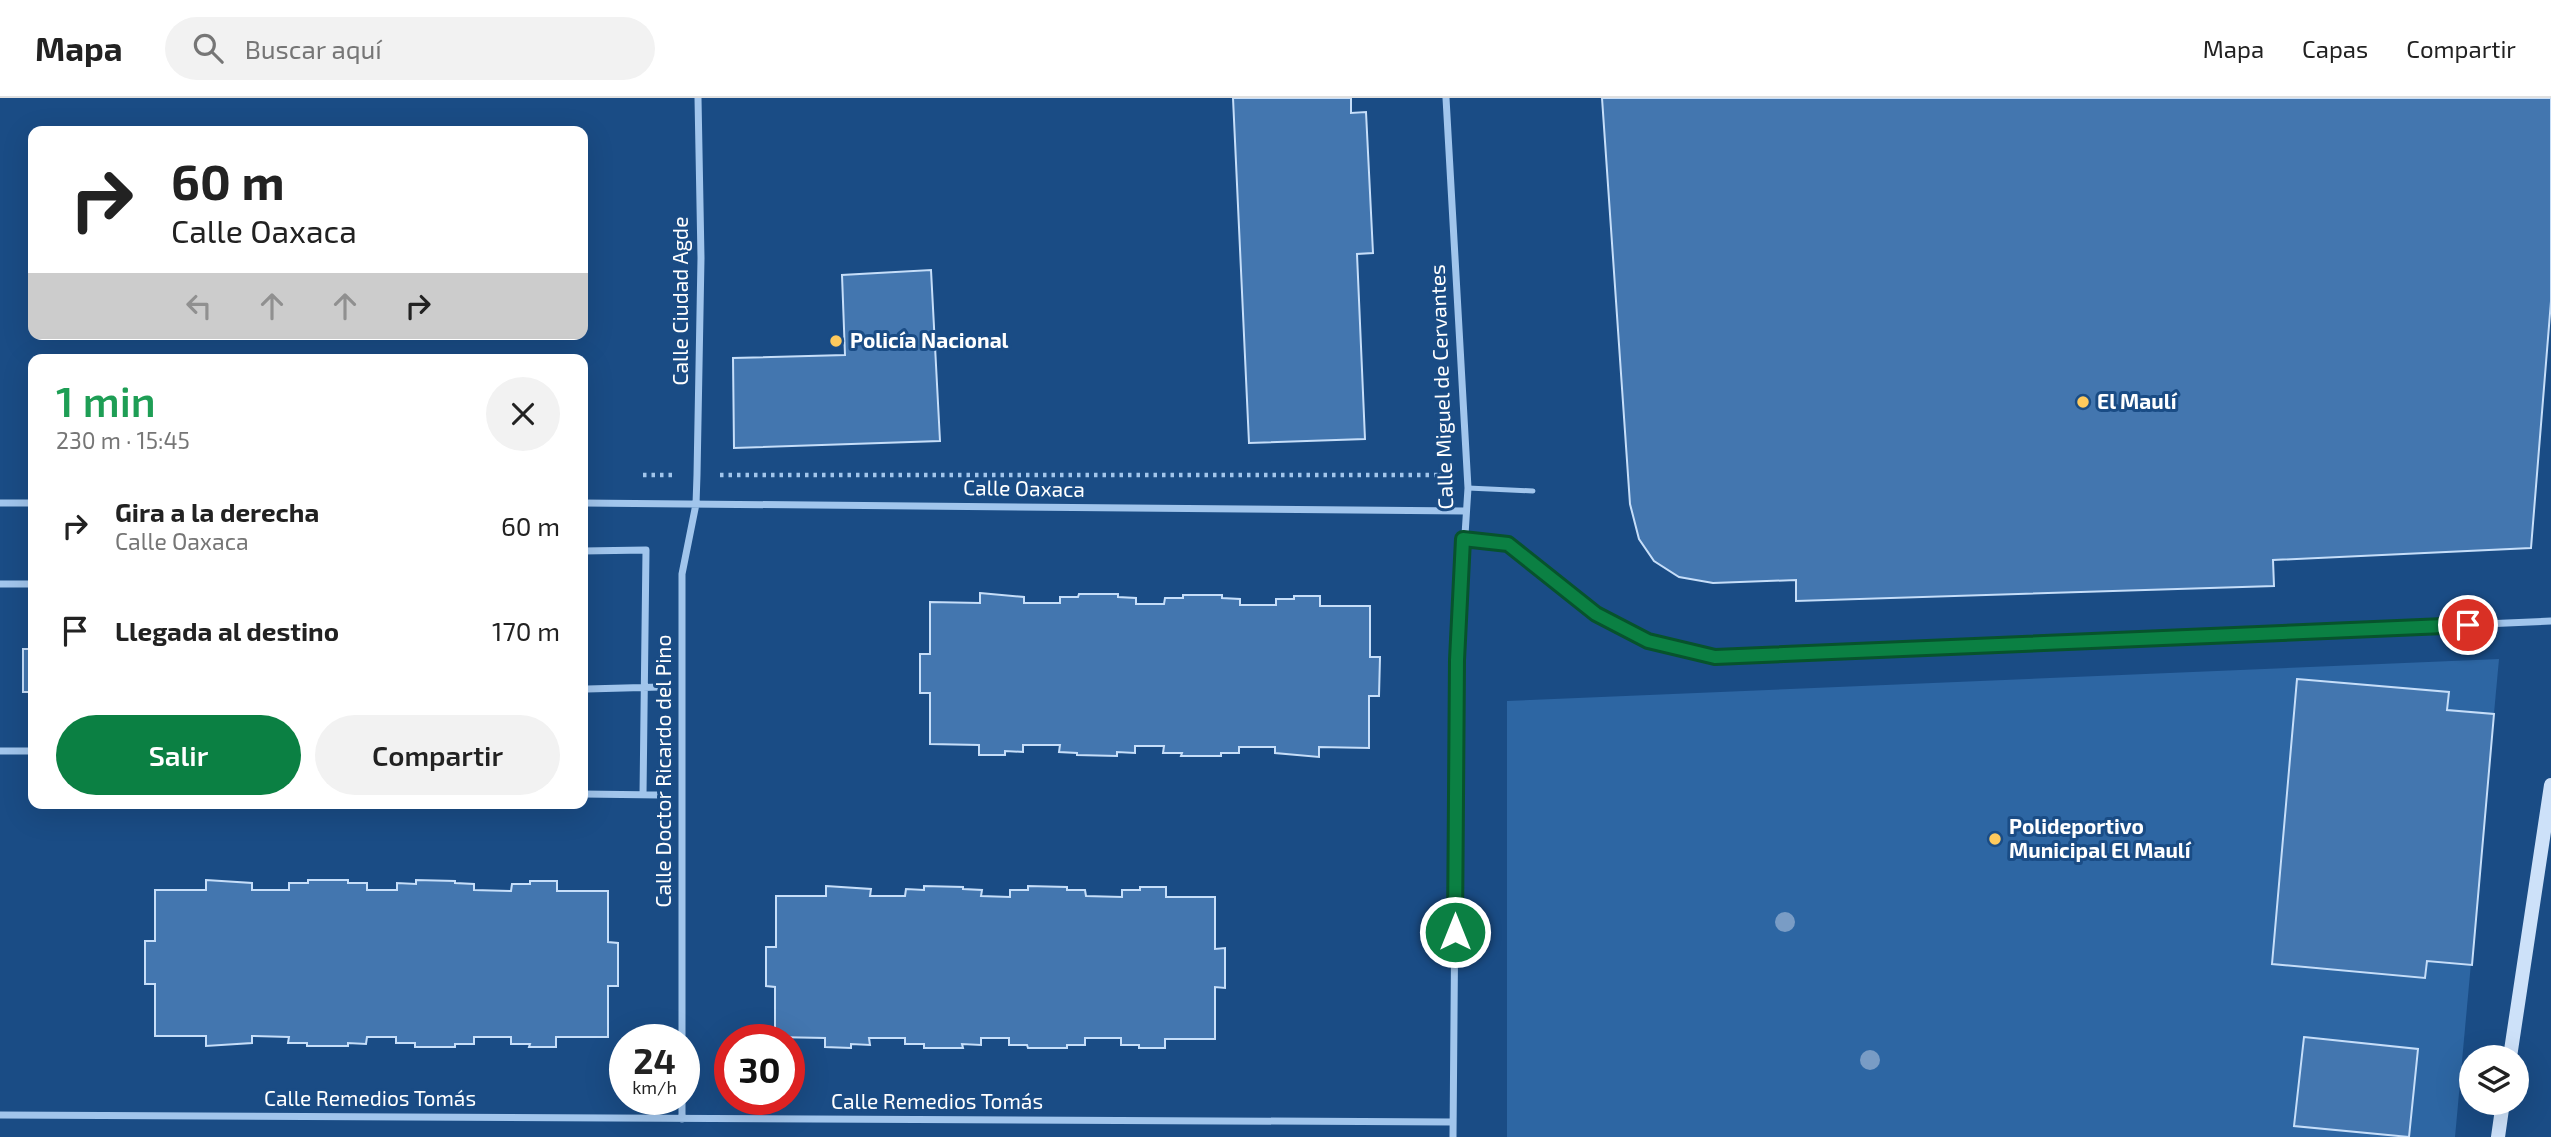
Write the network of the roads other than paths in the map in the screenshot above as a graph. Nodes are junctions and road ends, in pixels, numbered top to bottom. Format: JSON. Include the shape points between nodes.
{"nodes":[{"id":1,"x":698,"y":98,"type":"edge"},
{"id":2,"x":1446,"y":98,"type":"edge"},
{"id":3,"x":1468,"y":488,"type":"junction"},
{"id":4,"x":1533,"y":491,"type":"dead end"},
{"id":5,"x":0,"y":503,"type":"edge"},
{"id":6,"x":28,"y":503,"type":"edge"},
{"id":7,"x":588,"y":503,"type":"edge"},
{"id":8,"x":696,"y":503,"type":"junction"},
{"id":9,"x":1465,"y":511,"type":"junction"},
{"id":10,"x":1463,"y":539,"type":"junction"},
{"id":11,"x":588,"y":551,"type":"edge"},
{"id":12,"x":0,"y":584,"type":"edge"},
{"id":13,"x":28,"y":584,"type":"edge"},
{"id":14,"x":2551,"y":621,"type":"edge"},
{"id":15,"x":643,"y":687,"type":"junction"},
{"id":16,"x":661,"y":687,"type":"dead end"},
{"id":17,"x":588,"y":689,"type":"edge"},
{"id":18,"x":0,"y":751,"type":"edge"},
{"id":19,"x":28,"y":751,"type":"edge"},
{"id":20,"x":2551,"y":785,"type":"edge"},
{"id":21,"x":588,"y":794,"type":"edge"},
{"id":22,"x":643,"y":794,"type":"junction"},
{"id":23,"x":660,"y":795,"type":"dead end"},
{"id":24,"x":682,"y":1024,"type":"edge"},
{"id":25,"x":2512,"y":1045,"type":"edge"},
{"id":26,"x":0,"y":1115,"type":"edge"},
{"id":27,"x":2501,"y":1115,"type":"edge"},
{"id":28,"x":682,"y":1118,"type":"joint"},
{"id":29,"x":1453,"y":1122,"type":"junction"},
{"id":30,"x":1453,"y":1137,"type":"edge"},
{"id":31,"x":2498,"y":1137,"type":"edge"}],
"edges":[{"from":1,"to":8,"type":"street","name":"Calle Ciudad Agde","via":[[701,258]]},
{"from":2,"to":3,"type":"street","name":"Calle Miguel de Cervantes"},
{"from":3,"to":4,"type":"lane"},
{"from":3,"to":9,"type":"street","name":"Calle Miguel de Cervantes"},
{"from":5,"to":6,"type":"street"},
{"from":7,"to":8,"type":"street","name":"Calle Oaxaca"},
{"from":8,"to":9,"type":"street","name":"Calle Oaxaca"},
{"from":8,"to":24,"type":"street","name":"Calle Doctor Ricardo del Pino","via":[[682,574]]},
{"from":9,"to":10,"type":"street","name":"Calle Miguel de Cervantes"},
{"from":10,"to":14,"type":"street","via":[[1508,544],[1596,614],[1648,641],[1715,657]]},
{"from":10,"to":29,"type":"street","name":"Calle Miguel de Cervantes","via":[[1457,660]]},
{"from":11,"to":15,"type":"street","via":[[646,550]]},
{"from":12,"to":13,"type":"street"},
{"from":15,"to":16,"type":"street"},
{"from":15,"to":17,"type":"street"},
{"from":15,"to":22,"type":"street"},
{"from":18,"to":19,"type":"street"},
{"from":20,"to":25,"type":"street"},
{"from":21,"to":22,"type":"street"},
{"from":22,"to":23,"type":"street"},
{"from":26,"to":28,"type":"street","name":"Calle Remedios Tomás"},
{"from":27,"to":31,"type":"street"},
{"from":28,"to":29,"type":"street","name":"Calle Remedios Tomás"},
{"from":29,"to":30,"type":"street","name":"Calle Miguel de Cervantes"}]}
